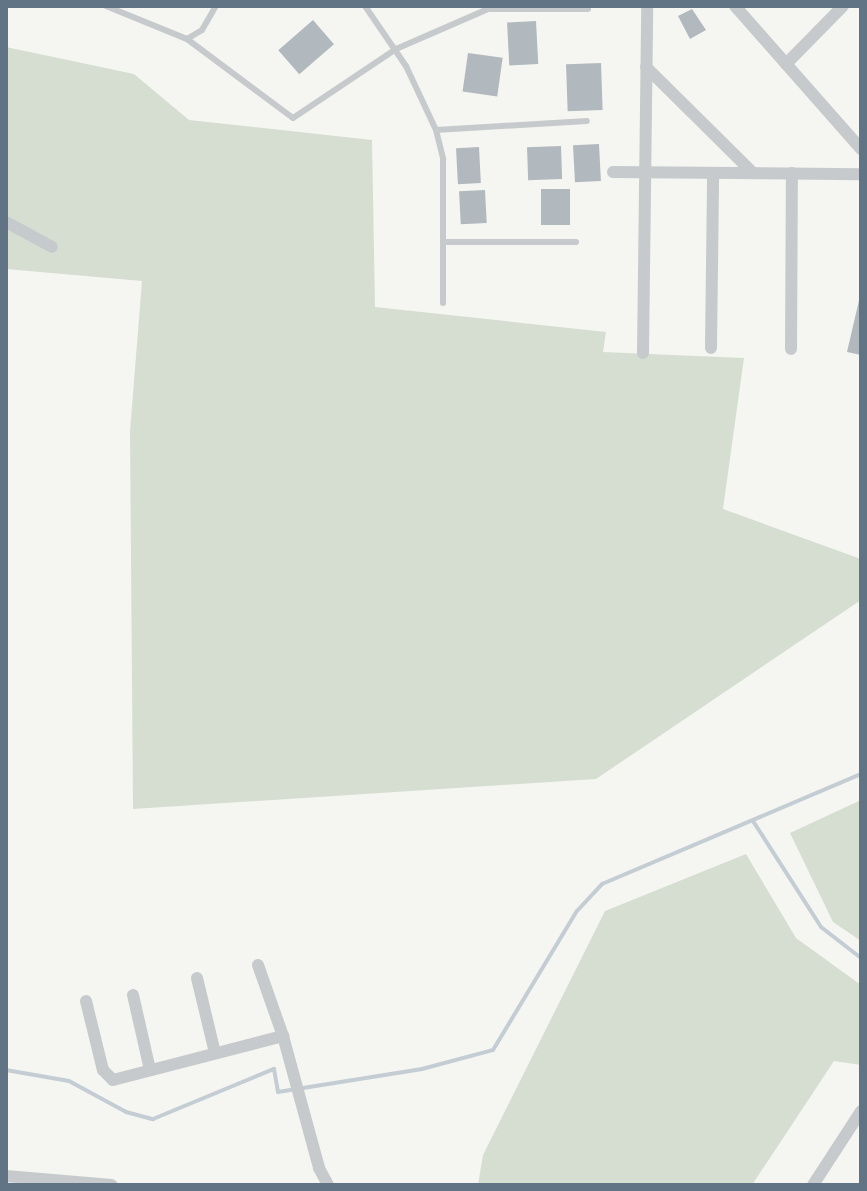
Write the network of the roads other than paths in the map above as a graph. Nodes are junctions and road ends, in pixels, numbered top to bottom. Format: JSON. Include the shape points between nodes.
{"nodes":[{"id":1,"x":106,"y":6,"type":"edge"},
{"id":2,"x":216,"y":6,"type":"edge"},
{"id":3,"x":365,"y":6,"type":"edge"},
{"id":4,"x":647,"y":6,"type":"edge"},
{"id":5,"x":843,"y":6,"type":"edge"},
{"id":6,"x":740,"y":8,"type":"edge"},
{"id":7,"x":588,"y":9,"type":"dead end"},
{"id":8,"x":187,"y":39,"type":"junction"},
{"id":9,"x":396,"y":49,"type":"junction"},
{"id":10,"x":786,"y":64,"type":"junction"},
{"id":11,"x":646,"y":67,"type":"junction"},
{"id":12,"x":587,"y":121,"type":"dead end"},
{"id":13,"x":436,"y":130,"type":"junction"},
{"id":14,"x":861,"y":149,"type":"edge"},
{"id":15,"x":613,"y":172,"type":"dead end"},
{"id":16,"x":645,"y":172,"type":"junction"},
{"id":17,"x":713,"y":173,"type":"junction"},
{"id":18,"x":753,"y":173,"type":"junction"},
{"id":19,"x":792,"y":173,"type":"junction"},
{"id":20,"x":861,"y":174,"type":"edge"},
{"id":21,"x":6,"y":222,"type":"edge"},
{"id":22,"x":443,"y":242,"type":"junction"},
{"id":23,"x":576,"y":242,"type":"dead end"},
{"id":24,"x":52,"y":247,"type":"dead end"},
{"id":25,"x":443,"y":303,"type":"dead end"},
{"id":26,"x":711,"y":348,"type":"dead end"},
{"id":27,"x":791,"y":349,"type":"dead end"},
{"id":28,"x":643,"y":353,"type":"dead end"},
{"id":29,"x":258,"y":965,"type":"dead end"},
{"id":30,"x":197,"y":978,"type":"dead end"},
{"id":31,"x":133,"y":995,"type":"dead end"},
{"id":32,"x":86,"y":1001,"type":"dead end"},
{"id":33,"x":283,"y":1036,"type":"junction"},
{"id":34,"x":215,"y":1053,"type":"junction"},
{"id":35,"x":150,"y":1070,"type":"junction"},
{"id":36,"x":861,"y":1111,"type":"edge"},
{"id":37,"x":6,"y":1176,"type":"edge"},
{"id":38,"x":56,"y":1183,"type":"edge"},
{"id":39,"x":112,"y":1185,"type":"edge"},
{"id":40,"x":328,"y":1185,"type":"edge"},
{"id":41,"x":813,"y":1185,"type":"edge"}],
"edges":[{"from":1,"to":8,"type":"lane"},
{"from":2,"to":8,"type":"lane","via":[[202,30]]},
{"from":3,"to":9,"type":"lane"},
{"from":4,"to":11,"type":"street"},
{"from":5,"to":10,"type":"street"},
{"from":6,"to":10,"type":"street"},
{"from":7,"to":9,"type":"lane","via":[[488,9]]},
{"from":8,"to":9,"type":"lane","via":[[293,118]]},
{"from":9,"to":13,"type":"lane"},
{"from":10,"to":14,"type":"street"},
{"from":11,"to":16,"type":"street"},
{"from":11,"to":18,"type":"street"},
{"from":12,"to":13,"type":"lane"},
{"from":13,"to":22,"type":"lane","via":[[443,159]]},
{"from":15,"to":16,"type":"street"},
{"from":16,"to":17,"type":"street"},
{"from":16,"to":28,"type":"street"},
{"from":17,"to":18,"type":"street"},
{"from":17,"to":26,"type":"street"},
{"from":18,"to":19,"type":"street"},
{"from":19,"to":20,"type":"street"},
{"from":19,"to":27,"type":"street"},
{"from":21,"to":24,"type":"street"},
{"from":22,"to":23,"type":"lane"},
{"from":22,"to":25,"type":"lane"},
{"from":29,"to":33,"type":"street"},
{"from":30,"to":34,"type":"street"},
{"from":31,"to":35,"type":"street"},
{"from":32,"to":35,"type":"street","via":[[103,1070],[113,1080]]},
{"from":33,"to":34,"type":"street"},
{"from":33,"to":40,"type":"street"},
{"from":34,"to":35,"type":"street"},
{"from":36,"to":41,"type":"street"},
{"from":37,"to":38,"type":"street"},
{"from":38,"to":39,"type":"street"}]}
